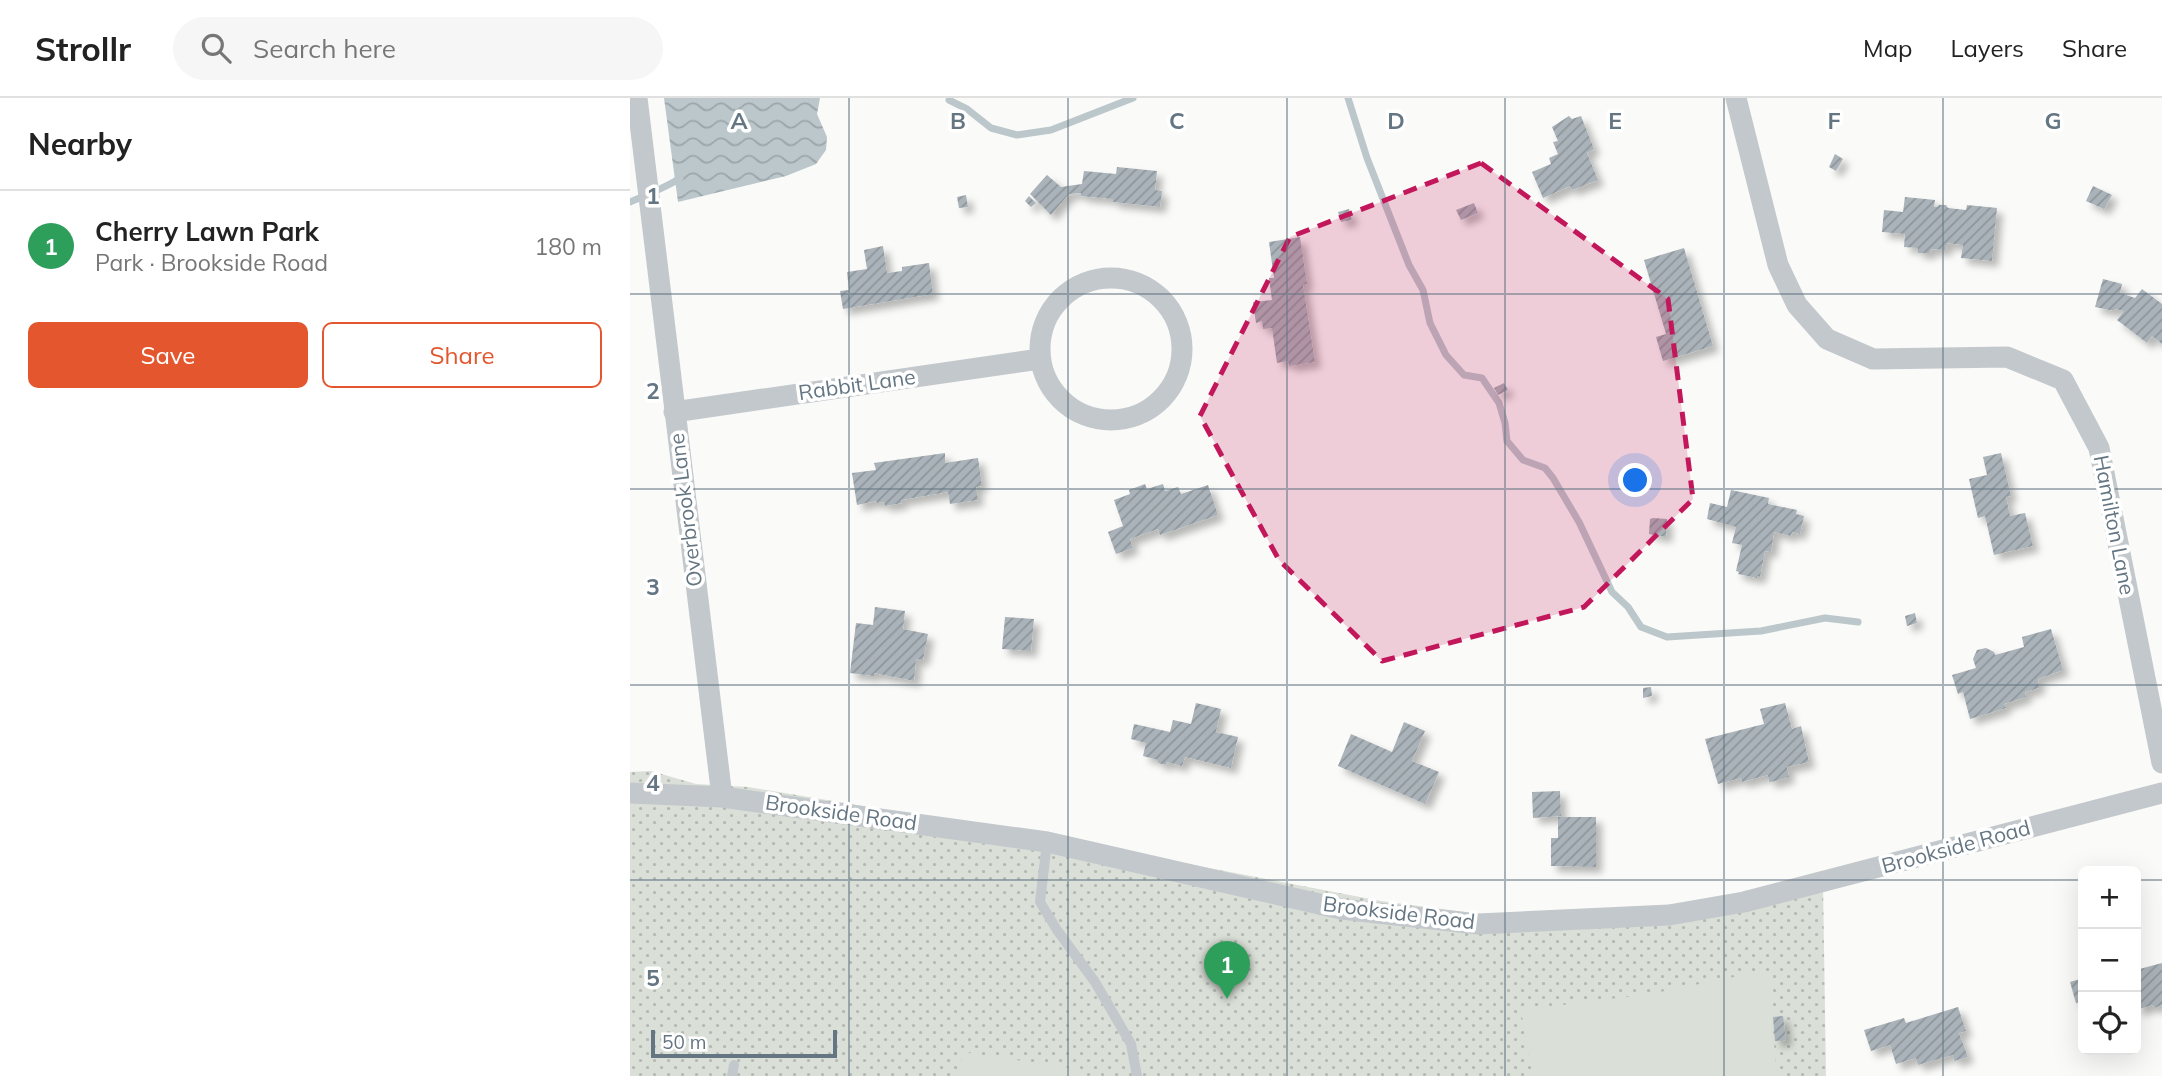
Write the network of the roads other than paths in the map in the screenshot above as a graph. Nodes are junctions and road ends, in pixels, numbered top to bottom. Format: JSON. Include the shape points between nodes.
{"nodes":[{"id":1,"x":637,"y":98,"type":"edge"},
{"id":2,"x":1736,"y":98,"type":"edge"},
{"id":3,"x":1040,"y":359,"type":"junction"},
{"id":4,"x":674,"y":412,"type":"junction"},
{"id":5,"x":2162,"y":763,"type":"edge"},
{"id":6,"x":630,"y":793,"type":"edge"},
{"id":7,"x":2162,"y":793,"type":"edge"},
{"id":8,"x":722,"y":797,"type":"junction"},
{"id":9,"x":1047,"y":842,"type":"junction"},
{"id":10,"x":1138,"y":1076,"type":"edge"}],
"edges":[{"from":1,"to":4,"type":"street","name":"Overbrook Lane"},
{"from":2,"to":5,"type":"street","name":"Hamilton Lane","via":[[1778,265],[1797,305],[1827,339],[1873,359],[2007,357],[2063,380],[2099,448]]},
{"from":3,"to":3,"type":"street","via":[[1060,400],[1100,421],[1123,421],[1145,414],[1163,400],[1183,359],[1182,336],[1175,315],[1152,291],[1122,278],[1100,278],[1061,298],[1048,316]]},
{"from":3,"to":4,"type":"street","name":"Rabbit Lane"},
{"from":4,"to":8,"type":"street","name":"Overbrook Lane"},
{"from":6,"to":8,"type":"street","name":"Brookside Road"},
{"from":7,"to":9,"type":"street","name":"Brookside Road","via":[[1744,902],[1669,915],[1478,924],[1341,909]]},
{"from":8,"to":9,"type":"street","name":"Brookside Road"},
{"from":9,"to":10,"type":"lane","via":[[1040,902],[1131,1044]]}]}
